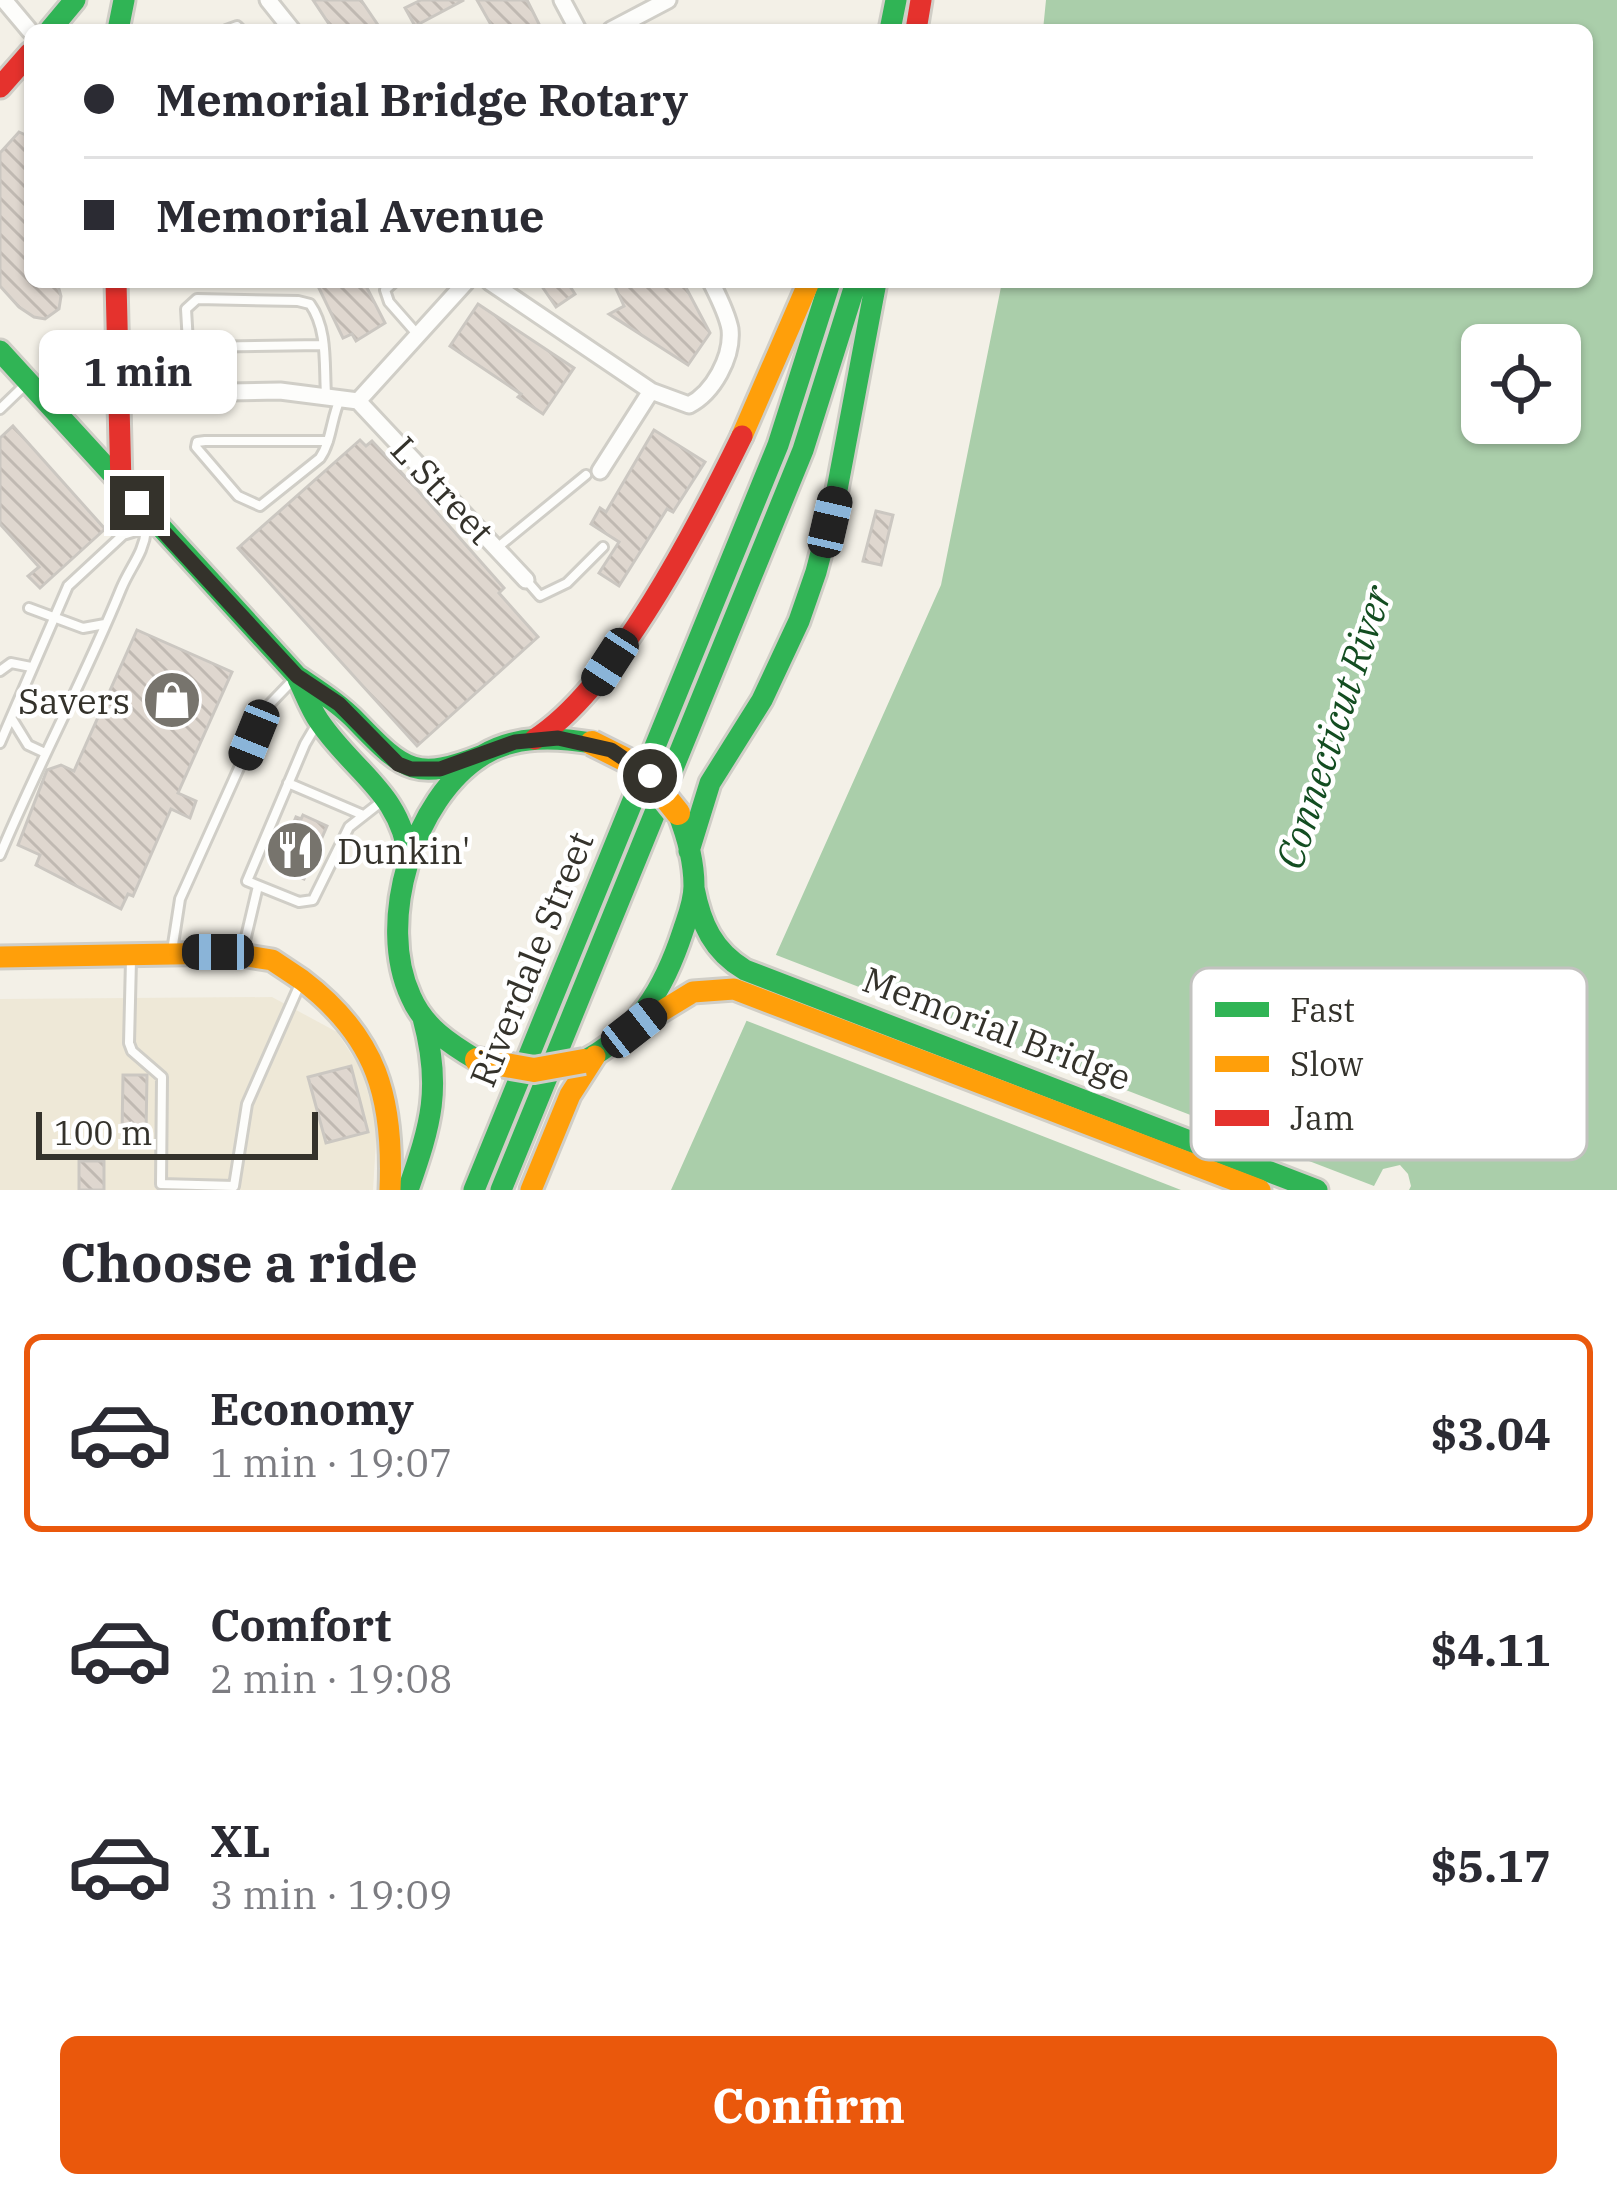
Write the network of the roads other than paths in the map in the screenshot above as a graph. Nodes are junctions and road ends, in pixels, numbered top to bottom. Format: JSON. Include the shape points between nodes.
{"nodes":[{"id":1,"x":76,"y":0,"type":"edge"},
{"id":2,"x":268,"y":0,"type":"edge"},
{"id":3,"x":668,"y":0,"type":"edge"},
{"id":4,"x":55,"y":24,"type":"edge"},
{"id":5,"x":287,"y":24,"type":"edge"},
{"id":6,"x":622,"y":24,"type":"edge"},
{"id":7,"x":116,"y":288,"type":"edge"},
{"id":8,"x":387,"y":288,"type":"edge"},
{"id":9,"x":461,"y":288,"type":"edge"},
{"id":10,"x":499,"y":288,"type":"edge"},
{"id":11,"x":713,"y":288,"type":"edge"},
{"id":12,"x":806,"y":288,"type":"edge"},
{"id":13,"x":828,"y":288,"type":"edge"},
{"id":14,"x":854,"y":288,"type":"edge"},
{"id":15,"x":875,"y":288,"type":"edge"},
{"id":16,"x":418,"y":335,"type":"junction"},
{"id":17,"x":322,"y":345,"type":"junction"},
{"id":18,"x":0,"y":351,"type":"edge"},
{"id":19,"x":28,"y":382,"type":"junction"},
{"id":20,"x":651,"y":391,"type":"junction"},
{"id":21,"x":120,"y":394,"type":"junction"},
{"id":22,"x":342,"y":397,"type":"junction"},
{"id":23,"x":0,"y":410,"type":"edge"},
{"id":24,"x":328,"y":441,"type":"junction"},
{"id":25,"x":593,"y":473,"type":"joint"},
{"id":26,"x":121,"y":485,"type":"junction"},
{"id":27,"x":150,"y":526,"type":"junction"},
{"id":28,"x":603,"y":547,"type":"dead end"},
{"id":29,"x":496,"y":548,"type":"junction"},
{"id":30,"x":526,"y":580,"type":"joint"},
{"id":31,"x":29,"y":608,"type":"dead end"},
{"id":32,"x":53,"y":614,"type":"junction"},
{"id":33,"x":107,"y":624,"type":"junction"},
{"id":34,"x":2,"y":664,"type":"edge"},
{"id":35,"x":31,"y":667,"type":"junction"},
{"id":36,"x":297,"y":676,"type":"junction"},
{"id":37,"x":12,"y":718,"type":"junction"},
{"id":38,"x":320,"y":721,"type":"junction"},
{"id":39,"x":535,"y":739,"type":"junction"},
{"id":40,"x":0,"y":743,"type":"edge"},
{"id":41,"x":44,"y":752,"type":"junction"},
{"id":42,"x":483,"y":755,"type":"junction"},
{"id":43,"x":288,"y":783,"type":"junction"},
{"id":44,"x":387,"y":797,"type":"junction"},
{"id":45,"x":363,"y":815,"type":"junction"},
{"id":46,"x":689,"y":851,"type":"junction"},
{"id":47,"x":0,"y":854,"type":"edge"},
{"id":48,"x":409,"y":868,"type":"junction"},
{"id":49,"x":258,"y":886,"type":"junction"},
{"id":50,"x":694,"y":888,"type":"junction"},
{"id":51,"x":172,"y":952,"type":"junction"},
{"id":52,"x":132,"y":953,"type":"junction"},
{"id":53,"x":242,"y":954,"type":"junction"},
{"id":54,"x":0,"y":957,"type":"edge"},
{"id":55,"x":729,"y":976,"type":"junction"},
{"id":56,"x":302,"y":980,"type":"junction"},
{"id":57,"x":423,"y":1018,"type":"junction"},
{"id":58,"x":634,"y":1028,"type":"junction"},
{"id":59,"x":589,"y":1058,"type":"junction"},
{"id":60,"x":1191,"y":1144,"type":"edge"},
{"id":61,"x":1235,"y":1160,"type":"edge"},
{"id":62,"x":234,"y":1188,"type":"edge"},
{"id":63,"x":391,"y":1190,"type":"edge"},
{"id":64,"x":408,"y":1190,"type":"edge"},
{"id":65,"x":474,"y":1190,"type":"edge"},
{"id":66,"x":502,"y":1190,"type":"edge"},
{"id":67,"x":531,"y":1190,"type":"edge"},
{"id":68,"x":1260,"y":1190,"type":"edge"},
{"id":69,"x":1317,"y":1190,"type":"edge"}],
"edges":[{"from":1,"to":4,"type":"main road"},
{"from":2,"to":5,"type":"street"},
{"from":3,"to":6,"type":"street"},
{"from":7,"to":21,"type":"main road"},
{"from":8,"to":16,"type":"lane","via":[[389,302]]},
{"from":9,"to":16,"type":"street"},
{"from":10,"to":20,"type":"street"},
{"from":11,"to":20,"type":"street","via":[[730,328],[716,382],[683,405]]},
{"from":12,"to":39,"type":"main road","via":[[746,433],[692,534],[583,703]]},
{"from":13,"to":65,"type":"main road","name":"Riverdale Street","via":[[778,446]]},
{"from":14,"to":66,"type":"main road","name":"Riverdale Street","via":[[795,471]]},
{"from":15,"to":46,"type":"main road","via":[[812,584],[762,700],[710,783]]},
{"from":16,"to":22,"type":"street"},
{"from":17,"to":17,"type":"lane","via":[[310,304],[196,299],[186,309],[194,347]]},
{"from":17,"to":22,"type":"lane"},
{"from":18,"to":19,"type":"main road"},
{"from":19,"to":23,"type":"lane"},
{"from":19,"to":26,"type":"main road"},
{"from":20,"to":25,"type":"street"},
{"from":21,"to":22,"type":"street"},
{"from":21,"to":26,"type":"main road"},
{"from":22,"to":24,"type":"lane"},
{"from":22,"to":29,"type":"street","name":"L Street"},
{"from":24,"to":24,"type":"lane","via":[[320,458],[260,506],[238,496],[196,447]]},
{"from":25,"to":29,"type":"lane"},
{"from":26,"to":27,"type":"main road"},
{"from":27,"to":32,"type":"lane","via":[[123,535],[68,586]]},
{"from":27,"to":33,"type":"lane"},
{"from":27,"to":36,"type":"main road"},
{"from":28,"to":30,"type":"lane","via":[[567,583],[540,596]]},
{"from":29,"to":30,"type":"street","name":"L Street"},
{"from":31,"to":32,"type":"lane"},
{"from":32,"to":33,"type":"lane","via":[[83,628]]},
{"from":32,"to":35,"type":"lane"},
{"from":33,"to":41,"type":"lane"},
{"from":34,"to":35,"type":"lane"},
{"from":35,"to":37,"type":"lane"},
{"from":36,"to":38,"type":"main road"},
{"from":36,"to":42,"type":"main road","via":[[404,767],[440,769]]},
{"from":36,"to":51,"type":"lane","via":[[266,708],[180,899]]},
{"from":37,"to":40,"type":"lane"},
{"from":37,"to":41,"type":"lane","via":[[28,745]]},
{"from":38,"to":43,"type":"lane"},
{"from":38,"to":44,"type":"main road"},
{"from":39,"to":42,"type":"main road"},
{"from":39,"to":46,"type":"main road","bridge":true,"via":[[592,743],[642,768],[678,813]]},
{"from":41,"to":47,"type":"lane"},
{"from":42,"to":48,"type":"main road","via":[[433,810]]},
{"from":43,"to":45,"type":"lane"},
{"from":43,"to":49,"type":"lane","via":[[247,881]]},
{"from":44,"to":45,"type":"lane"},
{"from":44,"to":48,"type":"main road","via":[[407,837]]},
{"from":45,"to":49,"type":"lane","via":[[313,900]]},
{"from":46,"to":50,"type":"main road"},
{"from":48,"to":57,"type":"main road","via":[[397,954]]},
{"from":49,"to":53,"type":"lane"},
{"from":50,"to":55,"type":"main road"},
{"from":50,"to":58,"type":"main road","via":[[669,974]]},
{"from":51,"to":52,"type":"main road"},
{"from":51,"to":53,"type":"main road"},
{"from":52,"to":54,"type":"main road"},
{"from":52,"to":62,"type":"lane","via":[[128,1037],[132,1051],[162,1077],[161,1184]]},
{"from":53,"to":56,"type":"main road","via":[[272,960]]},
{"from":55,"to":58,"type":"main road","via":[[679,996]]},
{"from":55,"to":60,"type":"main road","name":"Memorial Bridge"},
{"from":55,"to":68,"type":"main road","name":"Memorial Bridge"},
{"from":56,"to":62,"type":"lane","via":[[247,1104]]},
{"from":56,"to":63,"type":"main road","via":[[352,1024],[380,1072],[392,1123]]},
{"from":57,"to":59,"type":"main road","bridge":true,"via":[[477,1060],[534,1070]]},
{"from":57,"to":64,"type":"main road","via":[[438,1094]]},
{"from":58,"to":59,"type":"main road"},
{"from":59,"to":67,"type":"main road"},
{"from":61,"to":69,"type":"main road","name":"Memorial Bridge"}]}
